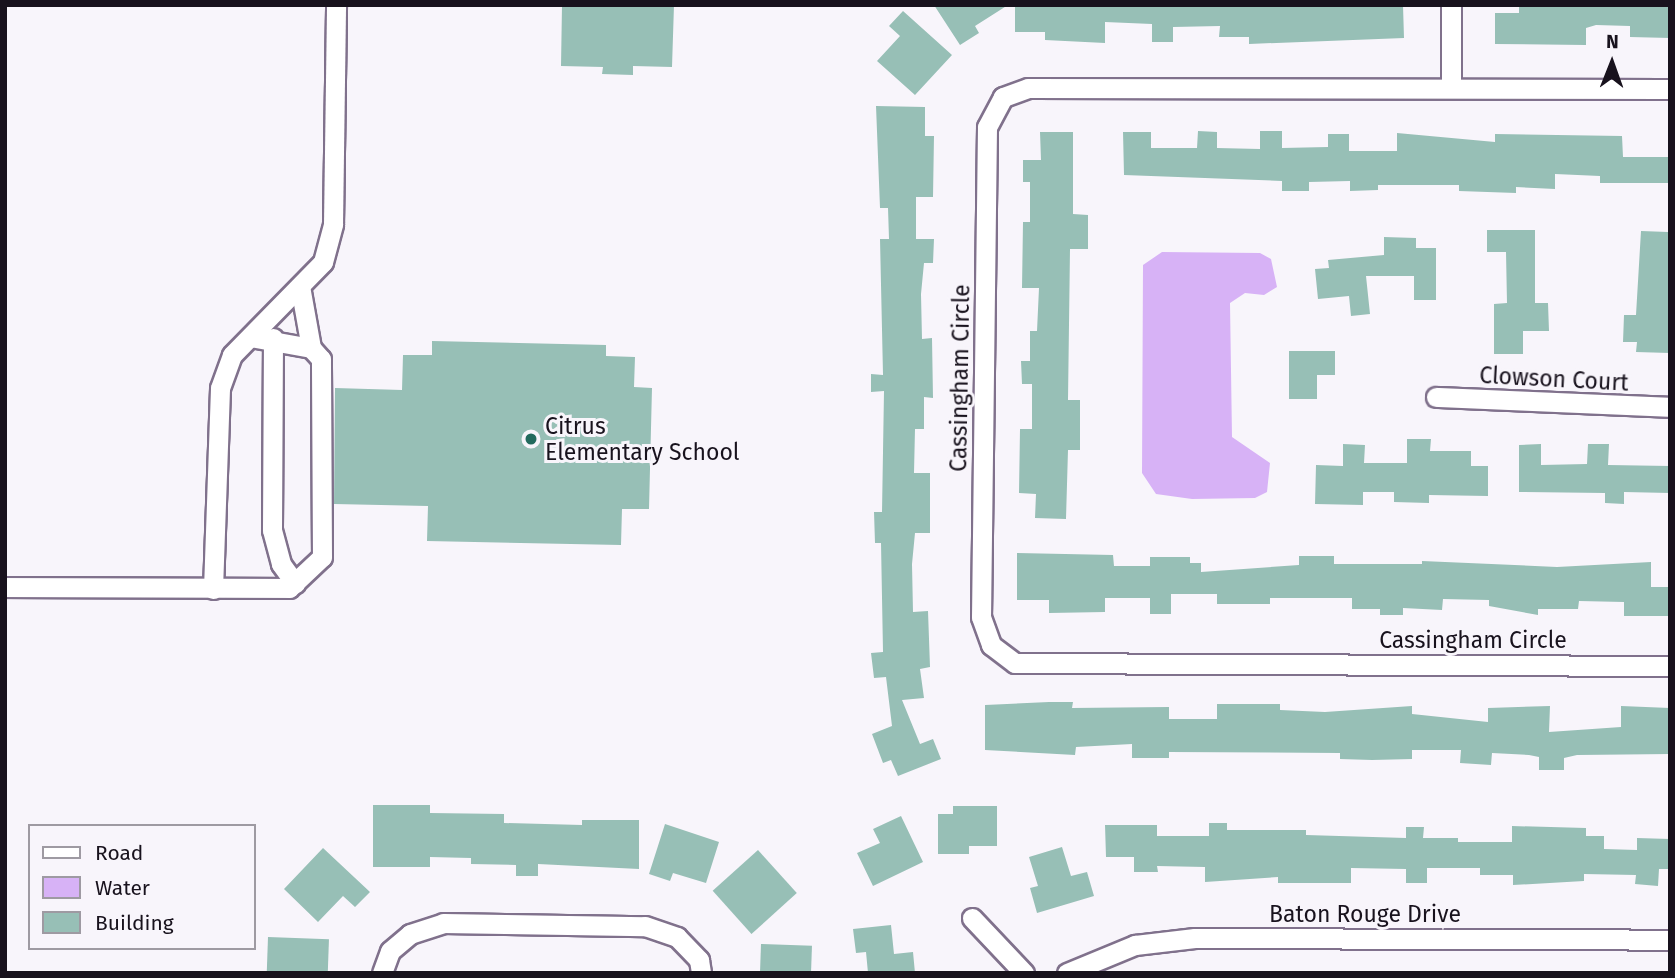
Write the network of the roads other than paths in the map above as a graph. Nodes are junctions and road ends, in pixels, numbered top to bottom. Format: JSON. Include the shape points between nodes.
{"nodes":[{"id":1,"x":336,"y":5,"type":"edge"},
{"id":2,"x":1451,"y":5,"type":"edge"},
{"id":3,"x":1451,"y":88,"type":"junction"},
{"id":4,"x":1670,"y":89,"type":"edge"},
{"id":5,"x":300,"y":286,"type":"junction"},
{"id":6,"x":250,"y":337,"type":"junction"},
{"id":7,"x":273,"y":338,"type":"junction"},
{"id":8,"x":311,"y":348,"type":"junction"},
{"id":9,"x":1436,"y":397,"type":"dead end"},
{"id":10,"x":1670,"y":407,"type":"edge"},
{"id":11,"x":295,"y":583,"type":"junction"},
{"id":12,"x":5,"y":587,"type":"edge"},
{"id":13,"x":213,"y":589,"type":"junction"},
{"id":14,"x":1670,"y":666,"type":"edge"},
{"id":15,"x":972,"y":918,"type":"dead end"},
{"id":16,"x":1670,"y":940,"type":"edge"},
{"id":17,"x":382,"y":973,"type":"edge"},
{"id":18,"x":702,"y":973,"type":"edge"},
{"id":19,"x":1024,"y":973,"type":"edge"},
{"id":20,"x":1067,"y":973,"type":"edge"}],
"edges":[{"from":1,"to":5,"type":"street","via":[[333,224],[323,262]]},
{"from":2,"to":3,"type":"street"},
{"from":3,"to":4,"type":"street","name":"Cassingham Circle"},
{"from":3,"to":14,"type":"street","name":"Cassingham Circle","via":[[1028,88],[1003,97],[987,127],[981,617],[991,645],[1015,663]]},
{"from":5,"to":6,"type":"street"},
{"from":5,"to":8,"type":"street"},
{"from":6,"to":7,"type":"street"},
{"from":6,"to":13,"type":"street","via":[[232,355],[220,388]]},
{"from":7,"to":8,"type":"street"},
{"from":7,"to":11,"type":"street","via":[[272,530],[281,564]]},
{"from":8,"to":11,"type":"street","via":[[321,359],[322,557]]},
{"from":9,"to":10,"type":"street","name":"Clowson Court"},
{"from":11,"to":13,"type":"street","via":[[289,588]]},
{"from":12,"to":13,"type":"street"},
{"from":15,"to":19,"type":"street"},
{"from":16,"to":20,"type":"street","name":"Baton Rouge Drive","via":[[1195,938],[1135,945]]},
{"from":17,"to":18,"type":"street","via":[[390,951],[410,934],[443,923],[645,926],[677,937],[699,960]]}]}
